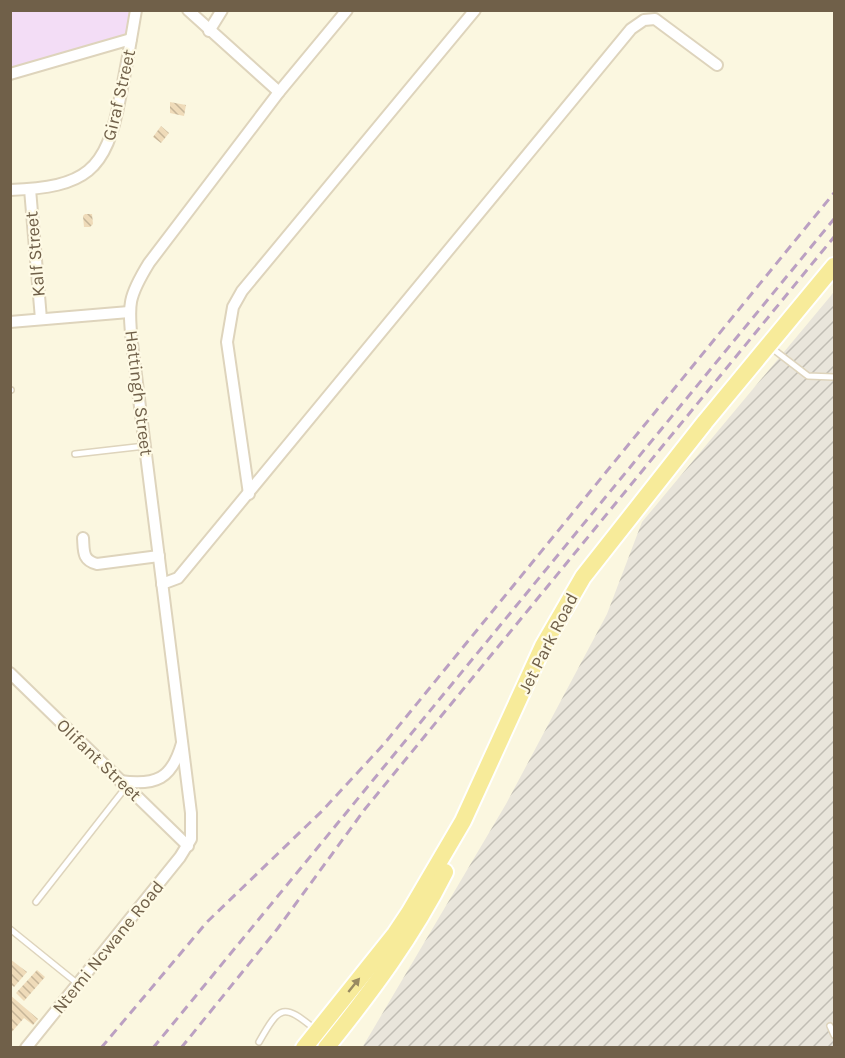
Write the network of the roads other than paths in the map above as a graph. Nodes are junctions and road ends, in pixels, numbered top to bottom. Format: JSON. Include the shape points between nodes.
{"nodes":[{"id":1,"x":136,"y":10,"type":"edge"},
{"id":2,"x":188,"y":10,"type":"edge"},
{"id":3,"x":222,"y":10,"type":"edge"},
{"id":4,"x":347,"y":10,"type":"edge"},
{"id":5,"x":475,"y":10,"type":"edge"},
{"id":6,"x":209,"y":31,"type":"junction"},
{"id":7,"x":131,"y":39,"type":"junction"},
{"id":8,"x":717,"y":65,"type":"dead end"},
{"id":9,"x":10,"y":74,"type":"edge"},
{"id":10,"x":279,"y":92,"type":"junction"},
{"id":11,"x":30,"y":189,"type":"junction"},
{"id":12,"x":10,"y":190,"type":"edge"},
{"id":13,"x":834,"y":266,"type":"edge"},
{"id":14,"x":834,"y":280,"type":"edge"},
{"id":15,"x":129,"y":312,"type":"junction"},
{"id":16,"x":41,"y":319,"type":"junction"},
{"id":17,"x":10,"y":322,"type":"edge"},
{"id":18,"x":772,"y":349,"type":"junction"},
{"id":19,"x":834,"y":377,"type":"edge"},
{"id":20,"x":145,"y":446,"type":"junction"},
{"id":21,"x":75,"y":454,"type":"dead end"},
{"id":22,"x":249,"y":494,"type":"junction"},
{"id":23,"x":83,"y":538,"type":"dead end"},
{"id":24,"x":159,"y":556,"type":"junction"},
{"id":25,"x":162,"y":584,"type":"junction"},
{"id":26,"x":10,"y":673,"type":"edge"},
{"id":27,"x":184,"y":739,"type":"junction"},
{"id":28,"x":123,"y":784,"type":"junction"},
{"id":29,"x":188,"y":846,"type":"junction"},
{"id":30,"x":36,"y":902,"type":"dead end"},
{"id":31,"x":10,"y":929,"type":"edge"},
{"id":32,"x":78,"y":984,"type":"junction"},
{"id":33,"x":830,"y":1026,"type":"dead end"},
{"id":34,"x":317,"y":1031,"type":"junction"},
{"id":35,"x":834,"y":1035,"type":"edge"},
{"id":36,"x":259,"y":1042,"type":"dead end"},
{"id":37,"x":27,"y":1047,"type":"edge"},
{"id":38,"x":304,"y":1047,"type":"edge"},
{"id":39,"x":326,"y":1047,"type":"edge"}],
"edges":[{"from":1,"to":7,"type":"street","name":"Giraf Street"},
{"from":2,"to":6,"type":"street"},
{"from":3,"to":6,"type":"street"},
{"from":4,"to":10,"type":"street","name":"Hattingh Street"},
{"from":5,"to":22,"type":"street","via":[[242,291],[233,307],[227,342]]},
{"from":6,"to":10,"type":"street"},
{"from":7,"to":9,"type":"street"},
{"from":7,"to":11,"type":"street","name":"Giraf Street","via":[[116,119],[100,159],[76,179]]},
{"from":8,"to":22,"type":"street","via":[[655,19],[644,20],[631,29]]},
{"from":10,"to":15,"type":"street","name":"Hattingh Street","via":[[149,263],[132,292]]},
{"from":11,"to":12,"type":"street","name":"Giraf Street"},
{"from":11,"to":16,"type":"street","name":"Kalf Street"},
{"from":13,"to":18,"type":"main road","name":"Jet Park Road"},
{"from":14,"to":18,"type":"main road","name":"Jet Park Road"},
{"from":15,"to":16,"type":"street"},
{"from":15,"to":20,"type":"street","name":"Hattingh Street"},
{"from":16,"to":17,"type":"street"},
{"from":18,"to":19,"type":"lane","via":[[808,376]]},
{"from":34,"to":18,"type":"main road","name":"Jet Park Road","one_way":true,"via":[[395,934],[463,821],[543,645],[583,577]]},
{"from":18,"to":39,"type":"main road","name":"Jet Park Road","via":[[588,580],[557,634],[430,902],[391,964]]},
{"from":20,"to":21,"type":"lane"},
{"from":20,"to":24,"type":"street","name":"Hattingh Street"},
{"from":22,"to":25,"type":"street","via":[[177,578]]},
{"from":23,"to":24,"type":"street","via":[[84,556],[97,564]]},
{"from":24,"to":25,"type":"street","name":"Hattingh Street"},
{"from":25,"to":27,"type":"street","name":"Hattingh Street"},
{"from":26,"to":28,"type":"street","name":"Olifant Street"},
{"from":27,"to":28,"type":"street","via":[[175,764],[159,779]]},
{"from":27,"to":29,"type":"street","name":"Hattingh Street","via":[[191,820]]},
{"from":28,"to":29,"type":"street","name":"Olifant Street"},
{"from":28,"to":30,"type":"lane"},
{"from":29,"to":32,"type":"street","name":"Ntemi Ncwane Road"},
{"from":31,"to":32,"type":"lane"},
{"from":32,"to":37,"type":"street","name":"Ntemi Ncwane Road"},
{"from":33,"to":35,"type":"lane"},
{"from":34,"to":36,"type":"lane","via":[[286,1010],[278,1014]]},
{"from":34,"to":38,"type":"main road","name":"Jet Park Road"}]}
